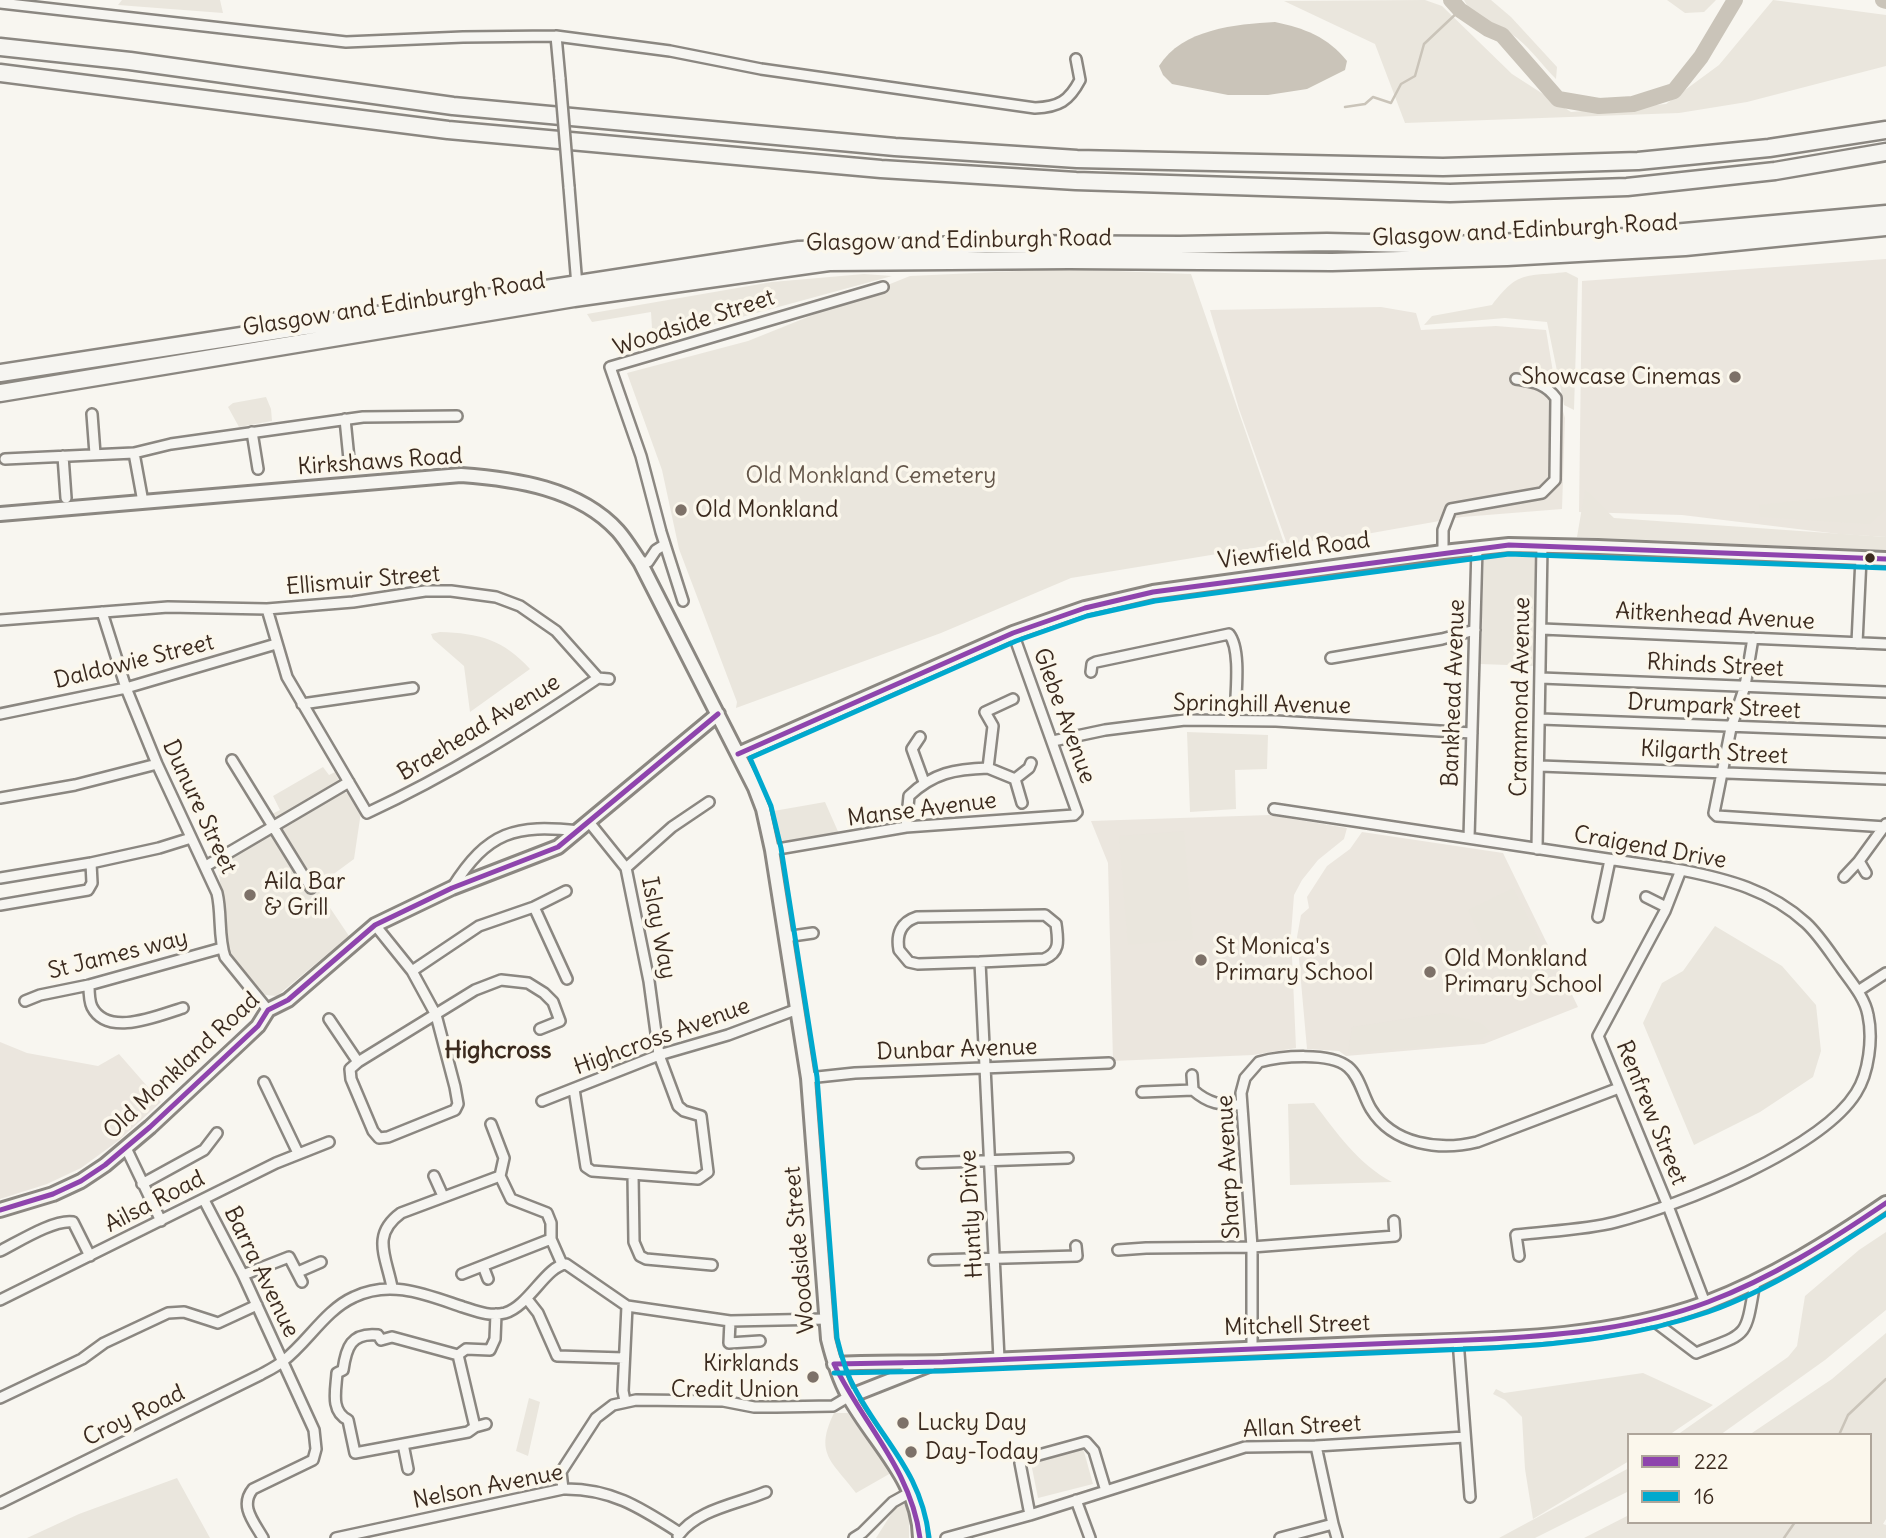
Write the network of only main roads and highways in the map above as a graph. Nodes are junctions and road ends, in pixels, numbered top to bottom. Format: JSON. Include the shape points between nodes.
{"nodes":[{"id":1,"x":0,"y":47,"type":"edge"},
{"id":2,"x":0,"y":73,"type":"edge"},
{"id":3,"x":1886,"y":130,"type":"edge"},
{"id":4,"x":1886,"y":152,"type":"edge"},
{"id":5,"x":1886,"y":214,"type":"edge"},
{"id":6,"x":1886,"y":229,"type":"edge"},
{"id":7,"x":0,"y":373,"type":"edge"},
{"id":8,"x":0,"y":393,"type":"edge"}],
"edges":[{"from":1,"to":3,"type":"highway","via":[[466,107],[1077,159],[1443,167],[1638,161]]},
{"from":2,"to":4,"type":"highway","via":[[448,130],[881,169],[1076,181],[1450,193],[1627,187],[1775,171]]},
{"from":5,"to":7,"type":"highway","name":"Glasgow and Edinburgh Road","via":[[1654,235],[1452,245],[994,244],[799,250]]},
{"from":6,"to":8,"type":"highway","name":"Glasgow and Edinburgh Road","via":[[1607,253],[1332,262],[829,262],[575,298]]}]}
